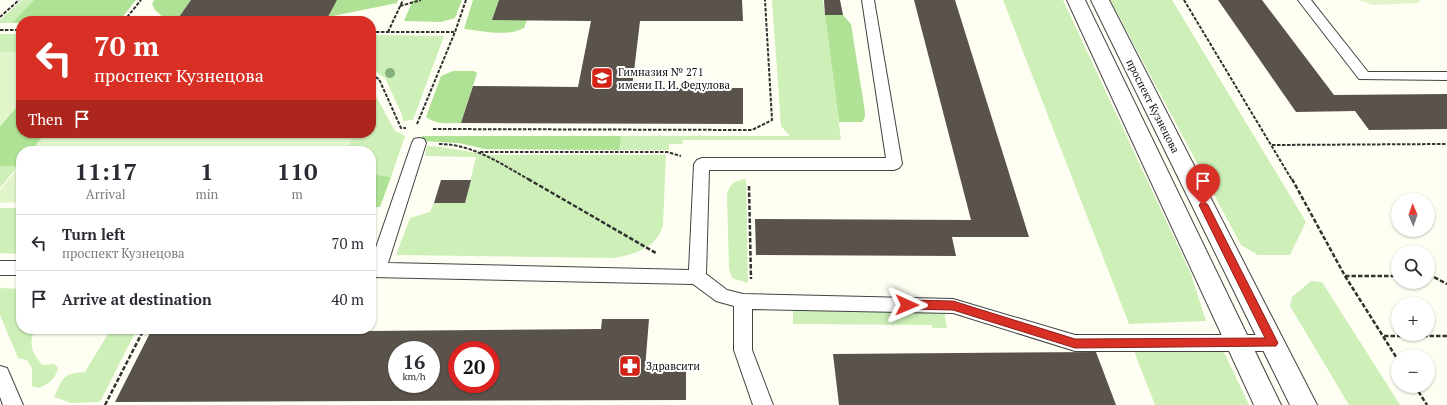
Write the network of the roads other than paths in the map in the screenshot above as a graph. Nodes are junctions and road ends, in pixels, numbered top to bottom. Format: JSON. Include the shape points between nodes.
{"nodes":[{"id":1,"x":868,"y":0,"type":"edge"},
{"id":2,"x":1076,"y":0,"type":"edge"},
{"id":3,"x":1100,"y":0,"type":"edge"},
{"id":4,"x":1304,"y":0,"type":"edge"},
{"id":5,"x":1447,"y":76,"type":"edge"},
{"id":6,"x":417,"y":136,"type":"road end"},
{"id":7,"x":376,"y":264,"type":"edge"},
{"id":8,"x":0,"y":268,"type":"edge"},
{"id":9,"x":16,"y":268,"type":"edge"},
{"id":10,"x":376,"y":270,"type":"edge"},
{"id":11,"x":697,"y":277,"type":"junction"},
{"id":12,"x":747,"y":301,"type":"junction"},
{"id":13,"x":1239,"y":343,"type":"junction"},
{"id":14,"x":1272,"y":343,"type":"junction"},
{"id":15,"x":0,"y":374,"type":"edge"},
{"id":16,"x":7,"y":402,"type":"edge"},
{"id":17,"x":763,"y":405,"type":"edge"},
{"id":18,"x":1268,"y":405,"type":"edge"},
{"id":19,"x":1304,"y":405,"type":"edge"}],
"edges":[{"from":1,"to":11,"type":"lane","via":[[894,164],[702,164]]},
{"from":2,"to":13,"type":"street","name":"проспект Кузнецова"},
{"from":3,"to":14,"type":"street","name":"проспект Кузнецова"},
{"from":4,"to":5,"type":"lane","via":[[1364,76]]},
{"from":6,"to":7,"type":"lane"},
{"from":8,"to":9,"type":"lane"},
{"from":10,"to":11,"type":"lane"},
{"from":11,"to":12,"type":"lane","via":[[722,296]]},
{"from":12,"to":13,"type":"lane","via":[[953,306],[1075,343]]},
{"from":12,"to":17,"type":"lane","via":[[743,351],[755,385],[761,393]]},
{"from":13,"to":14,"type":"lane"},
{"from":13,"to":18,"type":"street","name":"проспект Кузнецова"},
{"from":14,"to":19,"type":"street","name":"проспект Кузнецова"},
{"from":15,"to":16,"type":"lane"}]}
